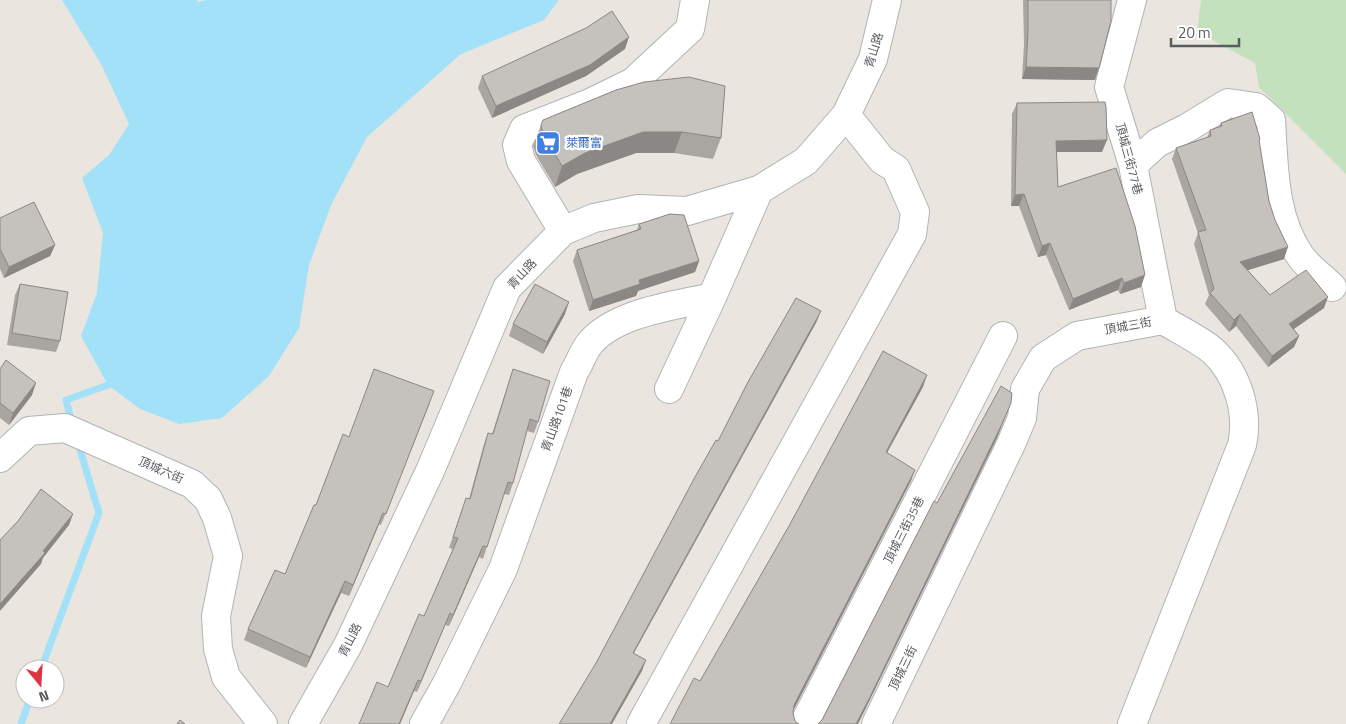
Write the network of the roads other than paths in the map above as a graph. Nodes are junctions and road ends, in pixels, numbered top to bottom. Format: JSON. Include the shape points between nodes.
{"nodes":[{"id":1,"x":695,"y":0,"type":"edge"},
{"id":2,"x":887,"y":0,"type":"edge"},
{"id":3,"x":1132,"y":0,"type":"edge"},
{"id":4,"x":846,"y":115,"type":"junction"},
{"id":5,"x":1133,"y":165,"type":"junction"},
{"id":6,"x":759,"y":190,"type":"junction"},
{"id":7,"x":564,"y":231,"type":"junction"},
{"id":8,"x":1332,"y":287,"type":"dead end"},
{"id":9,"x":712,"y":297,"type":"junction"},
{"id":10,"x":1164,"y":320,"type":"junction"},
{"id":11,"x":1003,"y":336,"type":"dead end"},
{"id":12,"x":670,"y":389,"type":"dead end"},
{"id":13,"x":0,"y":458,"type":"edge"},
{"id":14,"x":263,"y":724,"type":"edge"},
{"id":15,"x":303,"y":724,"type":"edge"},
{"id":16,"x":424,"y":724,"type":"edge"},
{"id":17,"x":641,"y":724,"type":"edge"},
{"id":18,"x":804,"y":724,"type":"edge"},
{"id":19,"x":876,"y":724,"type":"edge"},
{"id":20,"x":1132,"y":724,"type":"edge"}],
"edges":[{"from":1,"to":7,"type":"street","via":[[690,29],[633,82],[524,129],[517,145],[521,161]]},
{"from":2,"to":4,"type":"street","name":"青山路","via":[[873,59]]},
{"from":3,"to":5,"type":"street","name":"頂城三街77巷","via":[[1110,87]]},
{"from":4,"to":6,"type":"street","name":"青山路","via":[[806,161]]},
{"from":4,"to":17,"type":"street","via":[[882,160],[896,169],[914,212],[912,234]]},
{"from":5,"to":8,"type":"street","via":[[1157,143],[1228,103],[1256,107],[1271,120],[1274,176],[1282,219],[1301,257]]},
{"from":5,"to":10,"type":"street","name":"頂城三街77巷"},
{"from":6,"to":7,"type":"street","name":"青山路","via":[[687,211],[638,208],[594,218]]},
{"from":6,"to":9,"type":"street"},
{"from":7,"to":15,"type":"street","name":"青山路","via":[[507,288],[422,488],[348,645]]},
{"from":9,"to":12,"type":"street"},
{"from":9,"to":16,"type":"street","name":"青山路101巷","via":[[645,312],[606,328],[589,343],[574,372],[502,569]]},
{"from":10,"to":19,"type":"street","name":"頂城三街","via":[[1077,336],[1043,358],[1025,389],[1022,418],[1012,444]]},
{"from":10,"to":20,"type":"street","name":"頂城三街","via":[[1213,352],[1229,373],[1243,409],[1245,428],[1242,445]]},
{"from":11,"to":18,"type":"street","name":"頂城三街35巷"},
{"from":13,"to":14,"type":"street","name":"頂城六街","via":[[29,431],[64,428],[192,484],[208,499],[228,556],[216,616],[218,649],[226,677]]}]}
